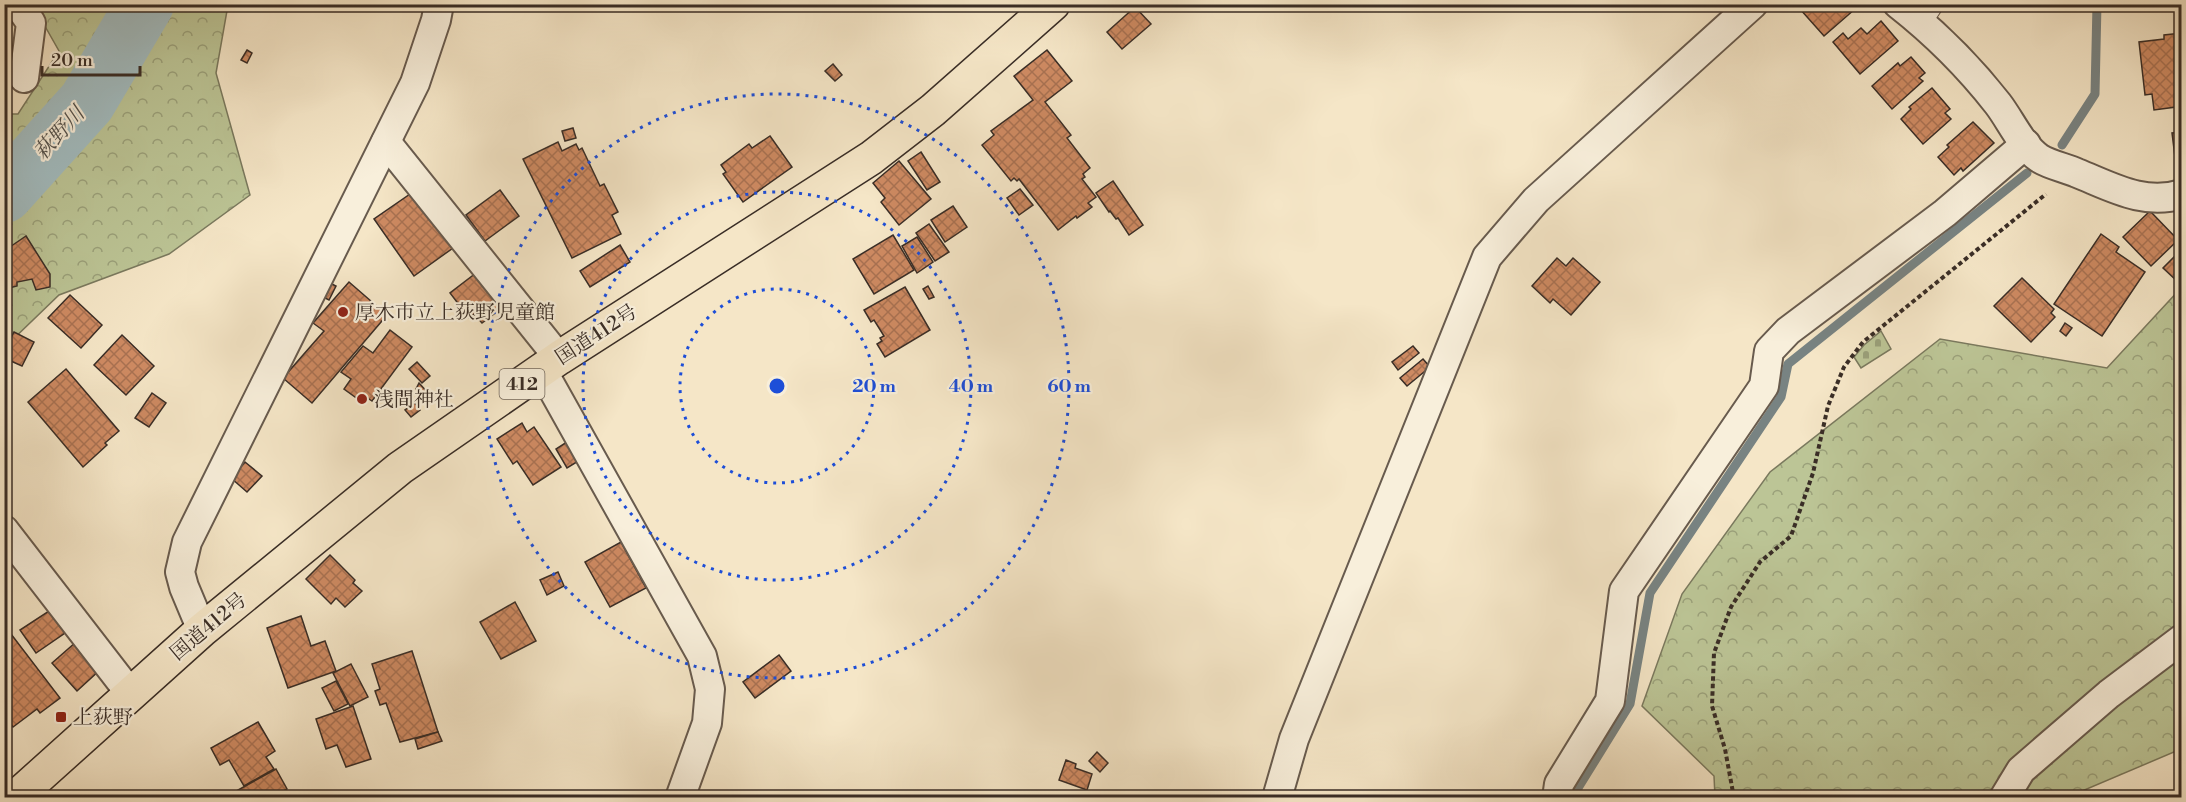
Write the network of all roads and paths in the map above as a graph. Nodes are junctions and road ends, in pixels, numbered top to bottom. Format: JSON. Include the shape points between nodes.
{"nodes":[{"id":1,"x":18,"y":4,"type":"edge"},
{"id":2,"x":439,"y":4,"type":"edge"},
{"id":3,"x":1053,"y":4,"type":"edge"},
{"id":4,"x":1753,"y":4,"type":"edge"},
{"id":5,"x":1898,"y":4,"type":"edge"},
{"id":6,"x":1930,"y":15,"type":"edge"},
{"id":7,"x":24,"y":78,"type":"dead end"},
{"id":8,"x":386,"y":142,"type":"junction"},
{"id":9,"x":2026,"y":144,"type":"junction"},
{"id":10,"x":2060,"y":166,"type":"junction"},
{"id":11,"x":2181,"y":194,"type":"edge"},
{"id":12,"x":551,"y":364,"type":"junction"},
{"id":13,"x":4,"y":530,"type":"edge"},
{"id":14,"x":202,"y":630,"type":"junction"},
{"id":15,"x":2181,"y":639,"type":"edge"},
{"id":16,"x":130,"y":693,"type":"junction"},
{"id":17,"x":15,"y":798,"type":"edge"},
{"id":18,"x":680,"y":798,"type":"edge"},
{"id":19,"x":1277,"y":798,"type":"edge"},
{"id":20,"x":1557,"y":798,"type":"edge"},
{"id":21,"x":1734,"y":798,"type":"edge"},
{"id":22,"x":2004,"y":798,"type":"edge"}],
"edges":[{"from":1,"to":7,"type":"street","via":[[31,23]]},
{"from":2,"to":8,"type":"street","via":[[415,82]]},
{"from":3,"to":12,"type":"highway","name":"国道412号","number":"412","via":[[933,110],[871,158]]},
{"from":4,"to":19,"type":"street","via":[[1536,200],[1487,256],[1294,739]]},
{"from":5,"to":6,"type":"street"},
{"from":6,"to":9,"type":"street"},
{"from":8,"to":12,"type":"street"},
{"from":8,"to":14,"type":"street","via":[[187,542],[180,572]]},
{"from":9,"to":10,"type":"street","via":[[2040,158]]},
{"from":9,"to":20,"type":"street","via":[[1945,213],[1788,331],[1769,351],[1764,387],[1624,591],[1610,701],[1558,784]]},
{"from":10,"to":11,"type":"street","via":[[2130,195],[2165,199]]},
{"from":10,"to":21,"type":"path","via":[[2046,194],[1863,342],[1844,367],[1828,406],[1813,472],[1791,536],[1760,562],[1731,608],[1714,653],[1712,706]]},
{"from":12,"to":14,"type":"highway","name":"国道412号","number":"412","via":[[400,468]]},
{"from":12,"to":18,"type":"street","via":[[702,656],[710,689],[707,723]]},
{"from":13,"to":16,"type":"street"},
{"from":14,"to":16,"type":"highway","name":"国道412号","number":"412"},
{"from":15,"to":22,"type":"street","via":[[2109,694],[2021,770]]},
{"from":16,"to":17,"type":"highway","name":"国道412号","number":"412"}]}
